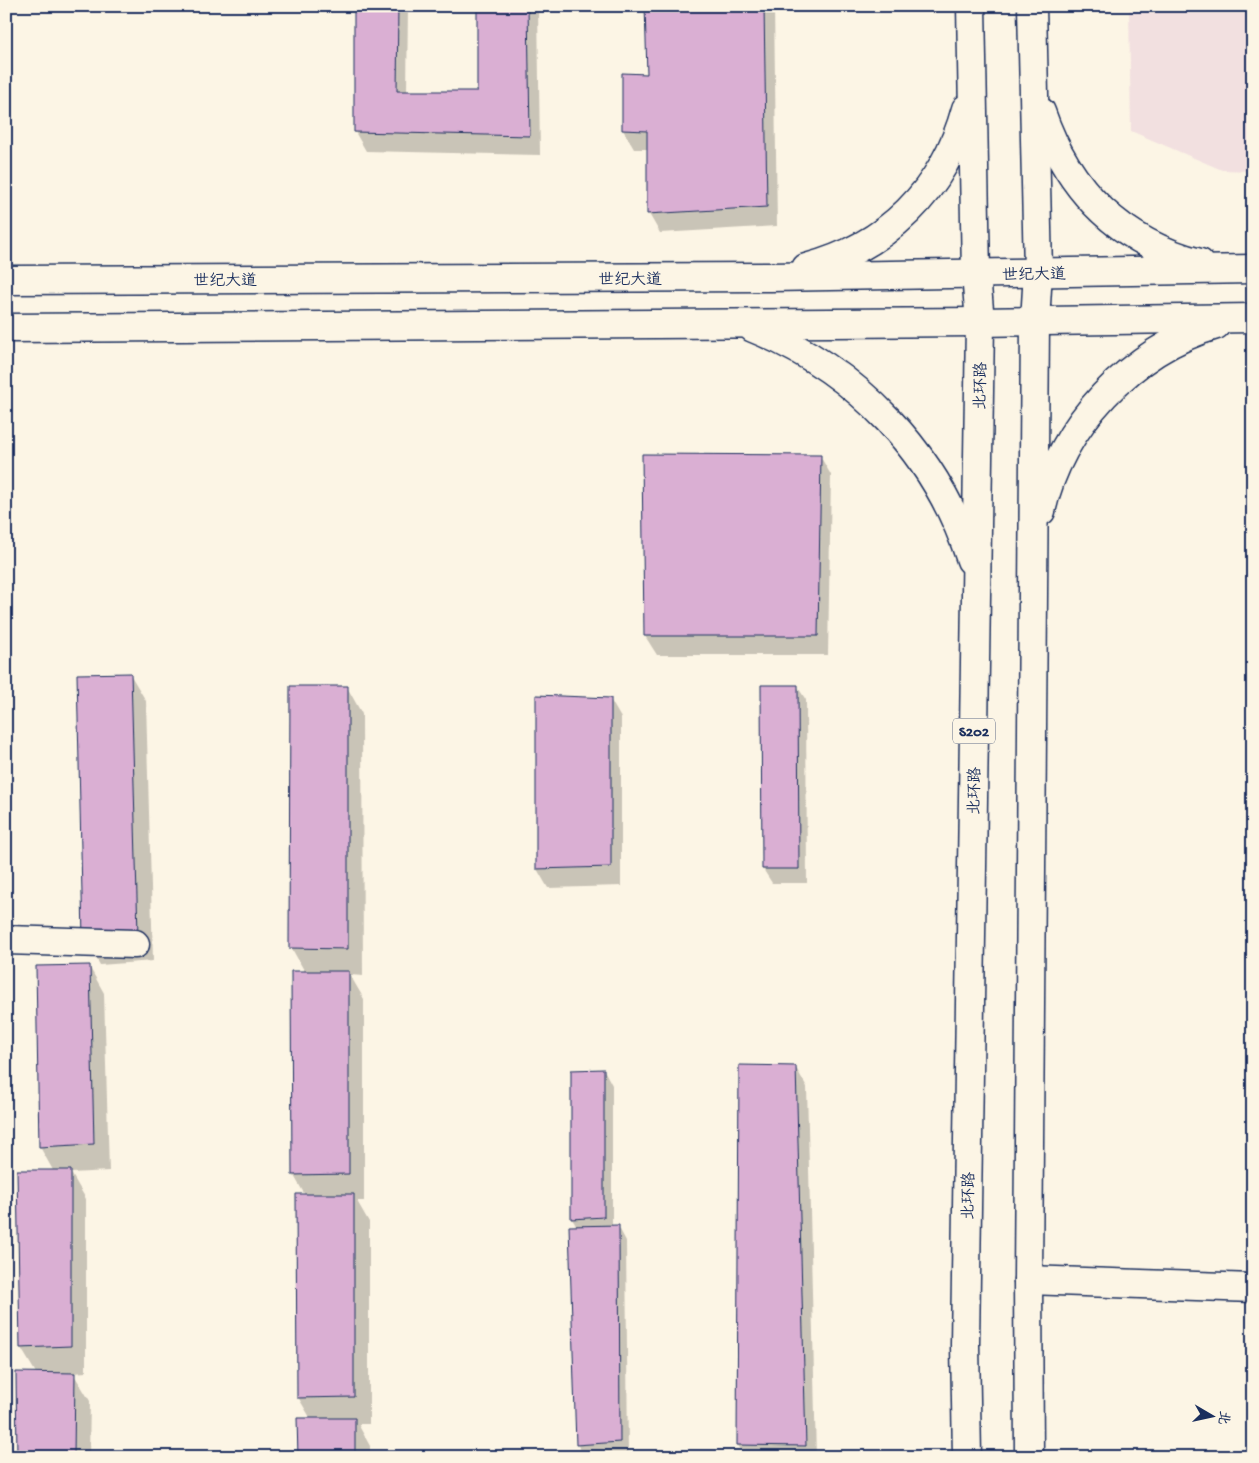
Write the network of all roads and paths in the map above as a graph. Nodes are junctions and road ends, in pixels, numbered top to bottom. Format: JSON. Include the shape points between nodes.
{"nodes":[{"id":1,"x":971,"y":6,"type":"edge"},
{"id":2,"x":1032,"y":6,"type":"edge"},
{"id":3,"x":972,"y":74,"type":"junction"},
{"id":4,"x":1034,"y":80,"type":"junction"},
{"id":5,"x":1248,"y":269,"type":"edge"},
{"id":6,"x":1038,"y":272,"type":"junction"},
{"id":7,"x":976,"y":274,"type":"junction"},
{"id":8,"x":771,"y":277,"type":"junction"},
{"id":9,"x":6,"y":280,"type":"edge"},
{"id":10,"x":1246,"y":318,"type":"edge"},
{"id":11,"x":1035,"y":321,"type":"junction"},
{"id":12,"x":980,"y":322,"type":"junction"},
{"id":13,"x":743,"y":324,"type":"junction"},
{"id":14,"x":6,"y":328,"type":"edge"},
{"id":15,"x":1033,"y":565,"type":"junction"},
{"id":16,"x":977,"y":578,"type":"junction"},
{"id":17,"x":6,"y":940,"type":"edge"},
{"id":18,"x":135,"y":944,"type":"dead end"},
{"id":19,"x":1028,"y":1280,"type":"junction"},
{"id":20,"x":1253,"y":1288,"type":"edge"},
{"id":21,"x":966,"y":1457,"type":"edge"},
{"id":22,"x":1029,"y":1457,"type":"edge"}],
"edges":[{"from":1,"to":3,"type":"main road","name":"北环路","number":"S202"},
{"from":2,"to":4,"type":"main road"},
{"from":3,"to":7,"type":"main road","name":"北环路","number":"S202"},
{"from":3,"to":8,"type":"main road","via":[[961,128],[937,177],[920,200],[878,237],[845,255],[828,263]]},
{"from":4,"to":5,"type":"main road","via":[[1050,138],[1081,188],[1102,210],[1126,230],[1182,258],[1212,266]]},
{"from":4,"to":6,"type":"main road"},
{"from":5,"to":6,"type":"main road","name":"世纪大道"},
{"from":6,"to":7,"type":"main road","name":"世纪大道"},
{"from":6,"to":11,"type":"main road"},
{"from":7,"to":8,"type":"main road","name":"世纪大道"},
{"from":7,"to":12,"type":"main road","name":"北环路","number":"S202"},
{"from":8,"to":9,"type":"main road","name":"世纪大道"},
{"from":10,"to":11,"type":"main road"},
{"from":10,"to":15,"type":"main road","via":[[1209,327],[1172,343],[1151,355],[1103,397],[1066,447],[1053,475],[1039,519]]},
{"from":11,"to":12,"type":"main road"},
{"from":11,"to":15,"type":"main road"},
{"from":12,"to":13,"type":"main road"},
{"from":12,"to":16,"type":"main road","name":"北环路","number":"S202"},
{"from":13,"to":14,"type":"main road"},
{"from":13,"to":16,"type":"main road","via":[[775,337],[836,372],[888,418],[933,476],[951,509]]},
{"from":15,"to":19,"type":"main road"},
{"from":16,"to":21,"type":"main road","name":"北环路","number":"S202"},
{"from":17,"to":18,"type":"main road"},
{"from":19,"to":20,"type":"main road"},
{"from":19,"to":22,"type":"main road"}]}
